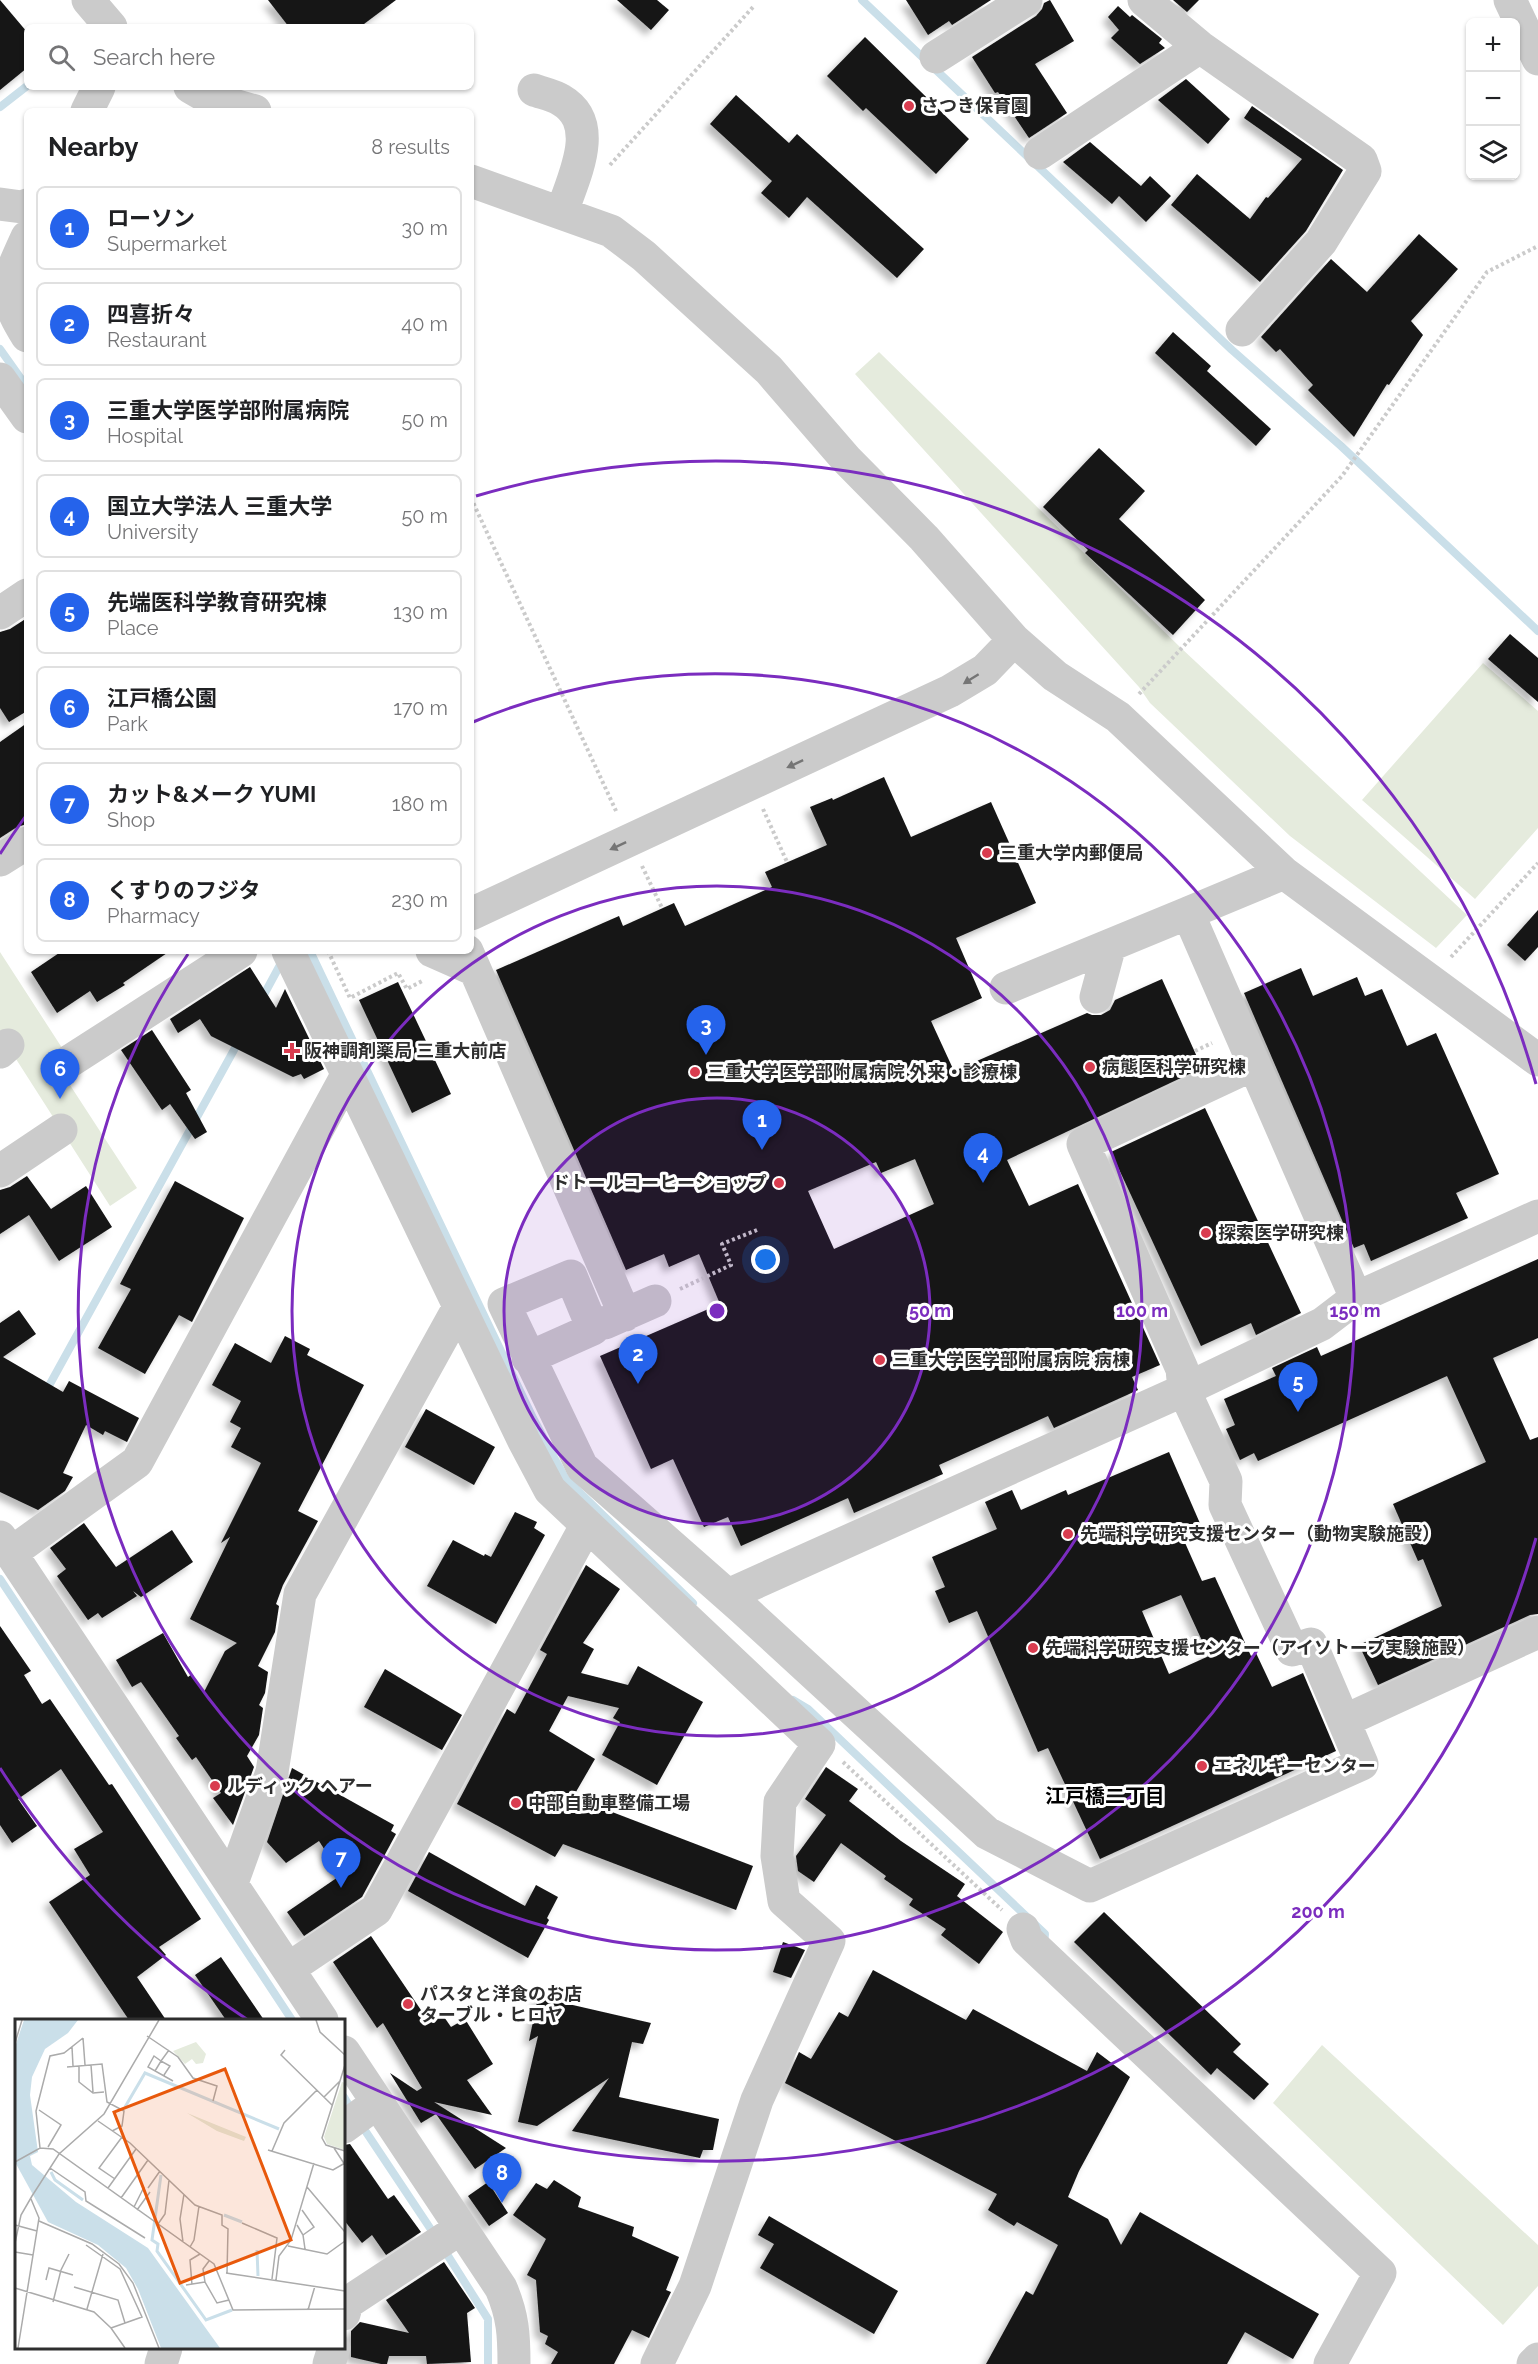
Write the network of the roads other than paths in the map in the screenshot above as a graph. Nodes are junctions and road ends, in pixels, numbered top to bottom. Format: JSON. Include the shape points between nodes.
{"nodes":[{"id":1,"x":88,"y":0,"type":"edge"},
{"id":2,"x":1026,"y":0,"type":"edge"},
{"id":3,"x":1144,"y":0,"type":"edge"},
{"id":4,"x":1510,"y":0,"type":"edge"},
{"id":5,"x":108,"y":24,"type":"edge"},
{"id":6,"x":1200,"y":47,"type":"junction"},
{"id":7,"x":936,"y":57,"type":"dead end"},
{"id":8,"x":1538,"y":59,"type":"edge"},
{"id":9,"x":98,"y":90,"type":"edge"},
{"id":10,"x":195,"y":90,"type":"edge"},
{"id":11,"x":534,"y":90,"type":"dead end"},
{"id":12,"x":88,"y":108,"type":"edge"},
{"id":13,"x":244,"y":108,"type":"edge"},
{"id":14,"x":1040,"y":153,"type":"dead end"},
{"id":15,"x":474,"y":182,"type":"edge"},
{"id":16,"x":562,"y":212,"type":"junction"},
{"id":17,"x":21,"y":215,"type":"edge"},
{"id":18,"x":1242,"y":330,"type":"dead end"},
{"id":19,"x":24,"y":332,"type":"edge"},
{"id":20,"x":0,"y":379,"type":"edge"},
{"id":21,"x":24,"y":413,"type":"edge"},
{"id":22,"x":24,"y":597,"type":"edge"},
{"id":23,"x":0,"y":613,"type":"edge"},
{"id":24,"x":1014,"y":640,"type":"junction"},
{"id":25,"x":24,"y":845,"type":"edge"},
{"id":26,"x":0,"y":860,"type":"edge"},
{"id":27,"x":1284,"y":873,"type":"junction"},
{"id":28,"x":474,"y":913,"type":"edge"},
{"id":29,"x":1188,"y":913,"type":"junction"},
{"id":30,"x":1110,"y":945,"type":"junction"},
{"id":31,"x":236,"y":954,"type":"edge"},
{"id":32,"x":289,"y":954,"type":"edge"},
{"id":33,"x":445,"y":954,"type":"edge"},
{"id":34,"x":471,"y":960,"type":"edge"},
{"id":35,"x":1006,"y":988,"type":"dead end"},
{"id":36,"x":1096,"y":996,"type":"dead end"},
{"id":37,"x":1538,"y":1060,"type":"edge"},
{"id":38,"x":1254,"y":1064,"type":"junction"},
{"id":39,"x":59,"y":1068,"type":"dead end"},
{"id":40,"x":347,"y":1075,"type":"junction"},
{"id":41,"x":61,"y":1130,"type":"dead end"},
{"id":42,"x":0,"y":1171,"type":"edge"},
{"id":43,"x":1538,"y":1216,"type":"edge"},
{"id":44,"x":1356,"y":1298,"type":"junction"},
{"id":45,"x":655,"y":1301,"type":"road end"},
{"id":46,"x":459,"y":1306,"type":"junction"},
{"id":47,"x":625,"y":1315,"type":"junction"},
{"id":48,"x":593,"y":1329,"type":"junction"},
{"id":49,"x":528,"y":1358,"type":"junction"},
{"id":50,"x":1184,"y":1390,"type":"junction"},
{"id":51,"x":586,"y":1526,"type":"junction"},
{"id":52,"x":5,"y":1545,"type":"edge"},
{"id":53,"x":728,"y":1595,"type":"junction"},
{"id":54,"x":1538,"y":1632,"type":"edge"},
{"id":55,"x":1344,"y":1721,"type":"junction"},
{"id":56,"x":232,"y":1883,"type":"junction"},
{"id":57,"x":1023,"y":1929,"type":"road end"},
{"id":58,"x":288,"y":1969,"type":"junction"},
{"id":59,"x":321,"y":2019,"type":"edge"},
{"id":60,"x":345,"y":2054,"type":"edge"},
{"id":61,"x":377,"y":2103,"type":"junction"},
{"id":62,"x":345,"y":2126,"type":"edge"},
{"id":63,"x":461,"y":2228,"type":"junction"},
{"id":64,"x":345,"y":2310,"type":"edge"},
{"id":65,"x":166,"y":2349,"type":"edge"},
{"id":66,"x":334,"y":2349,"type":"edge"},
{"id":67,"x":161,"y":2364,"type":"edge"},
{"id":68,"x":329,"y":2364,"type":"edge"},
{"id":69,"x":514,"y":2364,"type":"edge"},
{"id":70,"x":657,"y":2364,"type":"edge"},
{"id":71,"x":1330,"y":2364,"type":"edge"}],
"edges":[{"from":1,"to":5,"type":"street"},
{"from":2,"to":7,"type":"street"},
{"from":3,"to":6,"type":"street"},
{"from":4,"to":8,"type":"street"},
{"from":6,"to":14,"type":"street"},
{"from":6,"to":18,"type":"street","via":[[1361,160],[1365,171],[1321,242]]},
{"from":9,"to":12,"type":"street"},
{"from":10,"to":13,"type":"street"},
{"from":11,"to":16,"type":"street","via":[[561,100],[583,128],[582,147]]},
{"from":15,"to":16,"type":"street"},
{"from":16,"to":24,"type":"street","via":[[611,231],[644,255],[769,370]]},
{"from":17,"to":19,"type":"street","via":[[6,292],[12,317]]},
{"from":20,"to":21,"type":"street"},
{"from":22,"to":23,"type":"street"},
{"from":24,"to":27,"type":"street","via":[[1055,676],[1118,717]]},
{"from":24,"to":28,"type":"street","one_way":true,"via":[[985,670],[950,691]]},
{"from":25,"to":26,"type":"street"},
{"from":27,"to":29,"type":"street"},
{"from":27,"to":37,"type":"street"},
{"from":29,"to":30,"type":"street"},
{"from":29,"to":38,"type":"street"},
{"from":30,"to":35,"type":"street"},
{"from":30,"to":36,"type":"street"},
{"from":31,"to":39,"type":"street"},
{"from":32,"to":40,"type":"street"},
{"from":33,"to":34,"type":"street"},
{"from":34,"to":47,"type":"street"},
{"from":38,"to":44,"type":"street"},
{"from":38,"to":50,"type":"street","via":[[1083,1144],[1182,1369]]},
{"from":40,"to":46,"type":"street"},
{"from":40,"to":52,"type":"street","via":[[137,1462]]},
{"from":41,"to":42,"type":"street"},
{"from":43,"to":44,"type":"street"},
{"from":44,"to":50,"type":"street","via":[[1322,1324]]},
{"from":45,"to":47,"type":"street"},
{"from":46,"to":51,"type":"street","via":[[550,1490]]},
{"from":46,"to":56,"type":"street","via":[[300,1594],[272,1772]]},
{"from":47,"to":48,"type":"street"},
{"from":48,"to":49,"type":"street"},
{"from":48,"to":49,"type":"street","via":[[571,1276],[504,1304]]},
{"from":49,"to":53,"type":"street","via":[[582,1467]]},
{"from":50,"to":53,"type":"street"},
{"from":50,"to":55,"type":"street","via":[[1226,1481],[1225,1505],[1292,1650],[1311,1644]]},
{"from":51,"to":58,"type":"street","via":[[376,1910]]},
{"from":51,"to":70,"type":"street","via":[[819,1744],[780,1802],[777,1856],[784,1900],[829,1941],[757,2100],[695,2286]]},
{"from":52,"to":56,"type":"street"},
{"from":53,"to":55,"type":"street","via":[[987,1833],[1090,1886],[1362,1764]]},
{"from":54,"to":55,"type":"street"},
{"from":56,"to":58,"type":"street"},
{"from":57,"to":71,"type":"street","via":[[1027,1940],[1380,2273]]},
{"from":58,"to":59,"type":"street"},
{"from":60,"to":61,"type":"street"},
{"from":61,"to":62,"type":"street"},
{"from":61,"to":63,"type":"street"},
{"from":63,"to":64,"type":"street","via":[[347,2303]]},
{"from":63,"to":69,"type":"street","via":[[511,2310]]},
{"from":65,"to":67,"type":"street"},
{"from":66,"to":68,"type":"street"}]}
